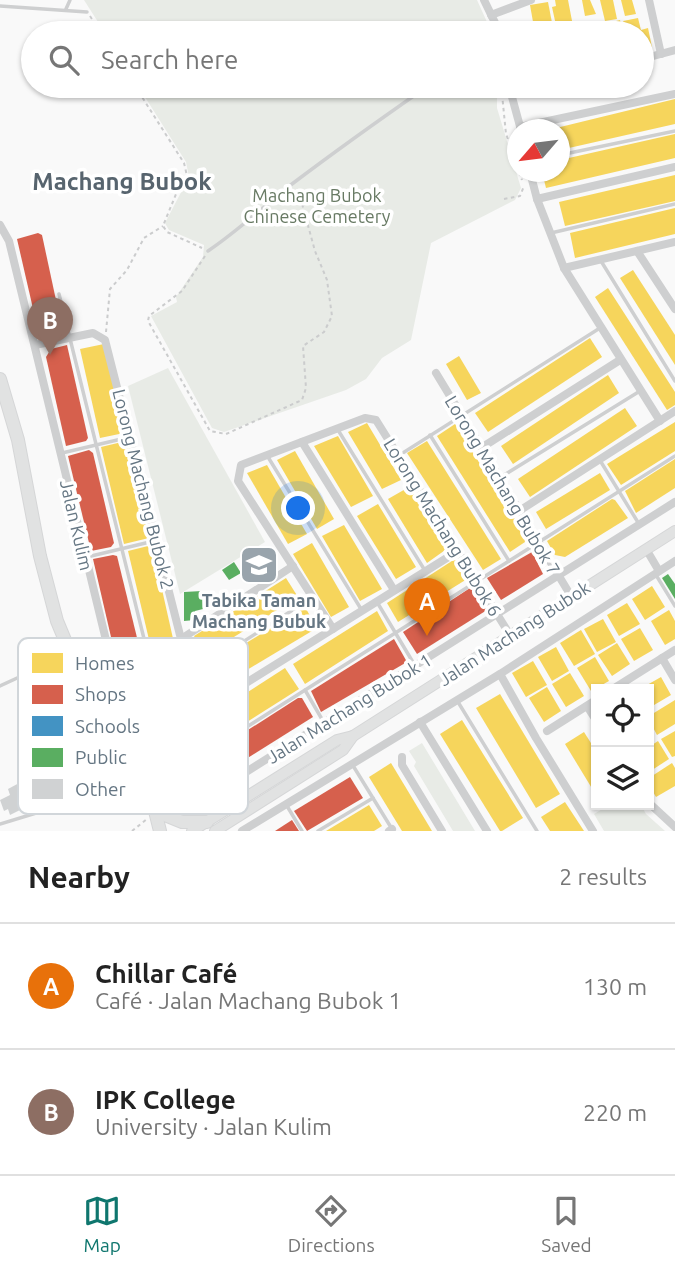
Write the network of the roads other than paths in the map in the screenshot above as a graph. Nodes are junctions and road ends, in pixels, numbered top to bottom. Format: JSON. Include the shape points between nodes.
{"nodes":[{"id":1,"x":70,"y":0,"type":"edge"},
{"id":2,"x":484,"y":0,"type":"edge"},
{"id":3,"x":531,"y":0,"type":"edge"},
{"id":4,"x":649,"y":0,"type":"edge"},
{"id":5,"x":0,"y":6,"type":"edge"},
{"id":6,"x":66,"y":9,"type":"junction"},
{"id":7,"x":88,"y":12,"type":"dead end"},
{"id":8,"x":491,"y":15,"type":"junction"},
{"id":9,"x":494,"y":21,"type":"edge"},
{"id":10,"x":654,"y":21,"type":"edge"},
{"id":11,"x":654,"y":22,"type":"edge"},
{"id":12,"x":675,"y":50,"type":"edge"},
{"id":13,"x":661,"y":54,"type":"junction"},
{"id":14,"x":654,"y":56,"type":"edge"},
{"id":15,"x":675,"y":94,"type":"edge"},
{"id":16,"x":412,"y":98,"type":"edge"},
{"id":17,"x":512,"y":98,"type":"edge"},
{"id":18,"x":518,"y":119,"type":"edge"},
{"id":19,"x":562,"y":119,"type":"edge"},
{"id":20,"x":675,"y":131,"type":"edge"},
{"id":21,"x":570,"y":153,"type":"edge"},
{"id":22,"x":675,"y":167,"type":"edge"},
{"id":23,"x":533,"y":182,"type":"edge"},
{"id":24,"x":537,"y":198,"type":"junction"},
{"id":25,"x":675,"y":204,"type":"edge"},
{"id":26,"x":0,"y":225,"type":"edge"},
{"id":27,"x":550,"y":233,"type":"junction"},
{"id":28,"x":675,"y":242,"type":"edge"},
{"id":29,"x":208,"y":251,"type":"road end"},
{"id":30,"x":637,"y":251,"type":"junction"},
{"id":31,"x":600,"y":260,"type":"junction"},
{"id":32,"x":564,"y":268,"type":"junction"},
{"id":33,"x":60,"y":294,"type":"dead end"},
{"id":34,"x":675,"y":309,"type":"edge"},
{"id":35,"x":600,"y":328,"type":"junction"},
{"id":36,"x":70,"y":337,"type":"junction"},
{"id":37,"x":35,"y":345,"type":"junction"},
{"id":38,"x":620,"y":360,"type":"junction"},
{"id":39,"x":436,"y":373,"type":"dead end"},
{"id":40,"x":0,"y":379,"type":"edge"},
{"id":41,"x":675,"y":381,"type":"edge"},
{"id":42,"x":640,"y":391,"type":"junction"},
{"id":43,"x":675,"y":411,"type":"edge"},
{"id":44,"x":462,"y":416,"type":"junction"},
{"id":45,"x":660,"y":421,"type":"junction"},
{"id":46,"x":337,"y":429,"type":"junction"},
{"id":47,"x":430,"y":435,"type":"junction"},
{"id":48,"x":131,"y":436,"type":"junction"},
{"id":49,"x":302,"y":442,"type":"junction"},
{"id":50,"x":96,"y":444,"type":"junction"},
{"id":51,"x":481,"y":448,"type":"junction"},
{"id":52,"x":60,"y":453,"type":"junction"},
{"id":53,"x":267,"y":455,"type":"junction"},
{"id":54,"x":398,"y":456,"type":"junction"},
{"id":55,"x":675,"y":456,"type":"edge"},
{"id":56,"x":600,"y":460,"type":"junction"},
{"id":57,"x":499,"y":478,"type":"junction"},
{"id":58,"x":619,"y":491,"type":"junction"},
{"id":59,"x":675,"y":502,"type":"edge"},
{"id":60,"x":519,"y":511,"type":"junction"},
{"id":61,"x":639,"y":525,"type":"junction"},
{"id":62,"x":675,"y":531,"type":"edge"},
{"id":63,"x":156,"y":540,"type":"junction"},
{"id":64,"x":538,"y":542,"type":"junction"},
{"id":65,"x":122,"y":548,"type":"junction"},
{"id":66,"x":646,"y":549,"type":"junction"},
{"id":67,"x":458,"y":551,"type":"junction"},
{"id":68,"x":85,"y":558,"type":"junction"},
{"id":69,"x":509,"y":561,"type":"junction"},
{"id":70,"x":675,"y":561,"type":"edge"},
{"id":71,"x":293,"y":566,"type":"junction"},
{"id":72,"x":425,"y":571,"type":"junction"},
{"id":73,"x":657,"y":572,"type":"junction"},
{"id":74,"x":558,"y":576,"type":"junction"},
{"id":75,"x":477,"y":581,"type":"junction"},
{"id":76,"x":394,"y":590,"type":"junction"},
{"id":77,"x":571,"y":596,"type":"junction"},
{"id":78,"x":313,"y":597,"type":"junction"},
{"id":79,"x":377,"y":601,"type":"junction"},
{"id":80,"x":675,"y":606,"type":"edge"},
{"id":81,"x":362,"y":610,"type":"junction"},
{"id":82,"x":497,"y":614,"type":"junction"},
{"id":83,"x":333,"y":629,"type":"junction"},
{"id":84,"x":395,"y":632,"type":"junction"},
{"id":85,"x":510,"y":635,"type":"junction"},
{"id":86,"x":63,"y":638,"type":"edge"},
{"id":87,"x":105,"y":638,"type":"edge"},
{"id":88,"x":144,"y":638,"type":"edge"},
{"id":89,"x":181,"y":638,"type":"edge"},
{"id":90,"x":183,"y":638,"type":"edge"},
{"id":91,"x":248,"y":638,"type":"edge"},
{"id":92,"x":675,"y":650,"type":"edge"},
{"id":93,"x":662,"y":658,"type":"junction"},
{"id":94,"x":415,"y":666,"type":"junction"},
{"id":95,"x":500,"y":674,"type":"junction"},
{"id":96,"x":18,"y":678,"type":"edge"},
{"id":97,"x":675,"y":680,"type":"edge"},
{"id":98,"x":248,"y":682,"type":"edge"},
{"id":99,"x":621,"y":684,"type":"edge"},
{"id":100,"x":0,"y":686,"type":"edge"},
{"id":101,"x":305,"y":690,"type":"junction"},
{"id":102,"x":457,"y":700,"type":"junction"},
{"id":103,"x":591,"y":703,"type":"edge"},
{"id":104,"x":587,"y":706,"type":"junction"},
{"id":105,"x":591,"y":712,"type":"edge"},
{"id":106,"x":420,"y":722,"type":"junction"},
{"id":107,"x":324,"y":723,"type":"junction"},
{"id":108,"x":248,"y":726,"type":"edge"},
{"id":109,"x":547,"y":731,"type":"dead end"},
{"id":110,"x":353,"y":736,"type":"junction"},
{"id":111,"x":337,"y":740,"type":"junction"},
{"id":112,"x":343,"y":750,"type":"junction"},
{"id":113,"x":402,"y":757,"type":"dead end"},
{"id":114,"x":352,"y":764,"type":"junction"},
{"id":115,"x":248,"y":772,"type":"edge"},
{"id":116,"x":248,"y":796,"type":"edge"},
{"id":117,"x":373,"y":798,"type":"junction"},
{"id":118,"x":285,"y":804,"type":"junction"},
{"id":119,"x":248,"y":805,"type":"edge"},
{"id":120,"x":654,"y":808,"type":"edge"},
{"id":121,"x":33,"y":814,"type":"edge"},
{"id":122,"x":156,"y":814,"type":"edge"},
{"id":123,"x":161,"y":814,"type":"edge"},
{"id":124,"x":225,"y":814,"type":"edge"},
{"id":125,"x":232,"y":814,"type":"edge"},
{"id":126,"x":170,"y":818,"type":"junction"},
{"id":127,"x":0,"y":824,"type":"edge"},
{"id":128,"x":211,"y":826,"type":"edge"},
{"id":129,"x":675,"y":827,"type":"edge"},
{"id":130,"x":391,"y":830,"type":"edge"},
{"id":131,"x":160,"y":831,"type":"edge"},
{"id":132,"x":177,"y":831,"type":"edge"},
{"id":133,"x":192,"y":831,"type":"edge"},
{"id":134,"x":242,"y":831,"type":"edge"},
{"id":135,"x":302,"y":831,"type":"edge"},
{"id":136,"x":318,"y":831,"type":"edge"},
{"id":137,"x":442,"y":831,"type":"edge"},
{"id":138,"x":486,"y":831,"type":"edge"},
{"id":139,"x":537,"y":831,"type":"edge"},
{"id":140,"x":593,"y":831,"type":"edge"}],
"edges":[{"from":1,"to":6,"type":"lane"},
{"from":2,"to":8,"type":"street"},
{"from":3,"to":8,"type":"street"},
{"from":4,"to":10,"type":"street"},
{"from":5,"to":6,"type":"lane"},
{"from":6,"to":7,"type":"lane"},
{"from":8,"to":9,"type":"street"},
{"from":11,"to":13,"type":"street"},
{"from":12,"to":13,"type":"street"},
{"from":13,"to":14,"type":"street"},
{"from":15,"to":19,"type":"street"},
{"from":16,"to":29,"type":"lane"},
{"from":17,"to":18,"type":"street"},
{"from":20,"to":21,"type":"lane"},
{"from":22,"to":24,"type":"street"},
{"from":23,"to":24,"type":"street"},
{"from":24,"to":27,"type":"street"},
{"from":25,"to":27,"type":"lane"},
{"from":26,"to":37,"type":"street","name":"Jalan Kulim","via":[[9,242]]},
{"from":27,"to":32,"type":"street"},
{"from":28,"to":30,"type":"street"},
{"from":30,"to":31,"type":"street"},
{"from":30,"to":34,"type":"street"},
{"from":31,"to":32,"type":"street"},
{"from":31,"to":41,"type":"lane"},
{"from":32,"to":35,"type":"street"},
{"from":33,"to":36,"type":"lane"},
{"from":35,"to":38,"type":"street"},
{"from":35,"to":44,"type":"lane"},
{"from":36,"to":37,"type":"street"},
{"from":36,"to":48,"type":"street","name":"Lorong Machang Bubok 2","via":[[93,333],[105,340]]},
{"from":36,"to":50,"type":"lane"},
{"from":37,"to":52,"type":"street","name":"Jalan Kulim"},
{"from":38,"to":42,"type":"street"},
{"from":38,"to":51,"type":"street"},
{"from":39,"to":44,"type":"street","name":"Lorong Machang Bubok 7"},
{"from":40,"to":86,"type":"main road"},
{"from":42,"to":45,"type":"street"},
{"from":42,"to":57,"type":"lane"},
{"from":43,"to":45,"type":"street"},
{"from":44,"to":47,"type":"lane"},
{"from":44,"to":51,"type":"street","name":"Lorong Machang Bubok 7"},
{"from":45,"to":56,"type":"street"},
{"from":46,"to":49,"type":"street"},
{"from":46,"to":54,"type":"street","name":"Lorong Machang Bubok 6","via":[[365,418],[376,420]]},
{"from":46,"to":72,"type":"lane"},
{"from":47,"to":54,"type":"lane"},
{"from":47,"to":69,"type":"lane"},
{"from":48,"to":50,"type":"lane"},
{"from":48,"to":63,"type":"street","name":"Lorong Machang Bubok 2"},
{"from":49,"to":53,"type":"street"},
{"from":49,"to":76,"type":"street"},
{"from":50,"to":52,"type":"lane"},
{"from":50,"to":65,"type":"lane"},
{"from":51,"to":57,"type":"street","name":"Lorong Machang Bubok 7"},
{"from":52,"to":68,"type":"street","name":"Jalan Kulim"},
{"from":53,"to":71,"type":"street","via":[[240,465],[238,481]]},
{"from":53,"to":81,"type":"lane"},
{"from":54,"to":67,"type":"street","name":"Lorong Machang Bubok 6"},
{"from":55,"to":58,"type":"lane"},
{"from":56,"to":58,"type":"lane"},
{"from":56,"to":60,"type":"street"},
{"from":57,"to":60,"type":"street","name":"Lorong Machang Bubok 7"},
{"from":58,"to":61,"type":"lane"},
{"from":58,"to":64,"type":"lane"},
{"from":59,"to":61,"type":"street","name":"Jalan Machang Bubok 1"},
{"from":60,"to":64,"type":"street","name":"Lorong Machang Bubok 7"},
{"from":61,"to":74,"type":"street","name":"Jalan Machang Bubok 1"},
{"from":62,"to":66,"type":"main road","name":"Jalan Machang Bubok"},
{"from":63,"to":65,"type":"lane"},
{"from":63,"to":89,"type":"street","name":"Lorong Machang Bubok 2"},
{"from":64,"to":69,"type":"lane"},
{"from":64,"to":74,"type":"street","name":"Lorong Machang Bubok 7"},
{"from":65,"to":68,"type":"lane"},
{"from":65,"to":88,"type":"lane"},
{"from":66,"to":73,"type":"street"},
{"from":66,"to":77,"type":"main road","name":"Jalan Machang Bubok"},
{"from":67,"to":72,"type":"street"},
{"from":67,"to":75,"type":"street","name":"Lorong Machang Bubok 6"},
{"from":68,"to":87,"type":"street","name":"Jalan Kulim"},
{"from":69,"to":75,"type":"lane"},
{"from":70,"to":73,"type":"street"},
{"from":71,"to":78,"type":"street"},
{"from":71,"to":90,"type":"street"},
{"from":72,"to":76,"type":"street"},
{"from":73,"to":80,"type":"lane"},
{"from":73,"to":95,"type":"street"},
{"from":74,"to":77,"type":"street","name":"Lorong Machang Bubok 7"},
{"from":74,"to":82,"type":"street","name":"Jalan Machang Bubok 1"},
{"from":75,"to":82,"type":"street","name":"Lorong Machang Bubok 6"},
{"from":75,"to":84,"type":"lane"},
{"from":76,"to":79,"type":"street"},
{"from":77,"to":85,"type":"main road","name":"Jalan Machang Bubok"},
{"from":78,"to":83,"type":"street"},
{"from":78,"to":91,"type":"lane"},
{"from":79,"to":81,"type":"street"},
{"from":79,"to":84,"type":"lane"},
{"from":81,"to":83,"type":"street"},
{"from":82,"to":85,"type":"street","name":"Lorong Machang Bubok 6"},
{"from":82,"to":94,"type":"street","name":"Jalan Machang Bubok 1"},
{"from":83,"to":98,"type":"street"},
{"from":84,"to":94,"type":"lane"},
{"from":84,"to":101,"type":"lane"},
{"from":85,"to":110,"type":"main road","name":"Jalan Machang Bubok"},
{"from":92,"to":93,"type":"street"},
{"from":93,"to":97,"type":"street"},
{"from":93,"to":99,"type":"street"},
{"from":94,"to":107,"type":"street","name":"Jalan Machang Bubok 1"},
{"from":95,"to":102,"type":"street"},
{"from":95,"to":140,"type":"street"},
{"from":96,"to":100,"type":"lane"},
{"from":101,"to":107,"type":"lane"},
{"from":101,"to":108,"type":"lane"},
{"from":102,"to":106,"type":"street"},
{"from":102,"to":139,"type":"lane"},
{"from":103,"to":104,"type":"street"},
{"from":104,"to":105,"type":"street"},
{"from":104,"to":109,"type":"street"},
{"from":106,"to":114,"type":"street"},
{"from":106,"to":138,"type":"street"},
{"from":107,"to":115,"type":"street","name":"Jalan Machang Bubok 1"},
{"from":110,"to":111,"type":"main road","name":"Jalan Machang Bubok"},
{"from":110,"to":112,"type":"main road","name":"Jalan Machang Bubok"},
{"from":111,"to":112,"type":"street"},
{"from":111,"to":116,"type":"main road","name":"Jalan Machang Bubok"},
{"from":112,"to":114,"type":"street"},
{"from":112,"to":119,"type":"main road","name":"Jalan Machang Bubok"},
{"from":113,"to":137,"type":"street","via":[[402,765]]},
{"from":114,"to":117,"type":"lane"},
{"from":114,"to":118,"type":"street"},
{"from":117,"to":130,"type":"lane"},
{"from":117,"to":136,"type":"lane"},
{"from":118,"to":134,"type":"street"},
{"from":118,"to":135,"type":"lane"},
{"from":120,"to":129,"type":"street"},
{"from":121,"to":127,"type":"lane"},
{"from":122,"to":131,"type":"main road"},
{"from":123,"to":126,"type":"main road"},
{"from":124,"to":128,"type":"main road","name":"Jalan Machang Bubok"},
{"from":125,"to":128,"type":"main road","name":"Jalan Machang Bubok"},
{"from":126,"to":128,"type":"main road"},
{"from":126,"to":132,"type":"main road"},
{"from":128,"to":133,"type":"main road","name":"Jalan Machang Bubok"}]}
